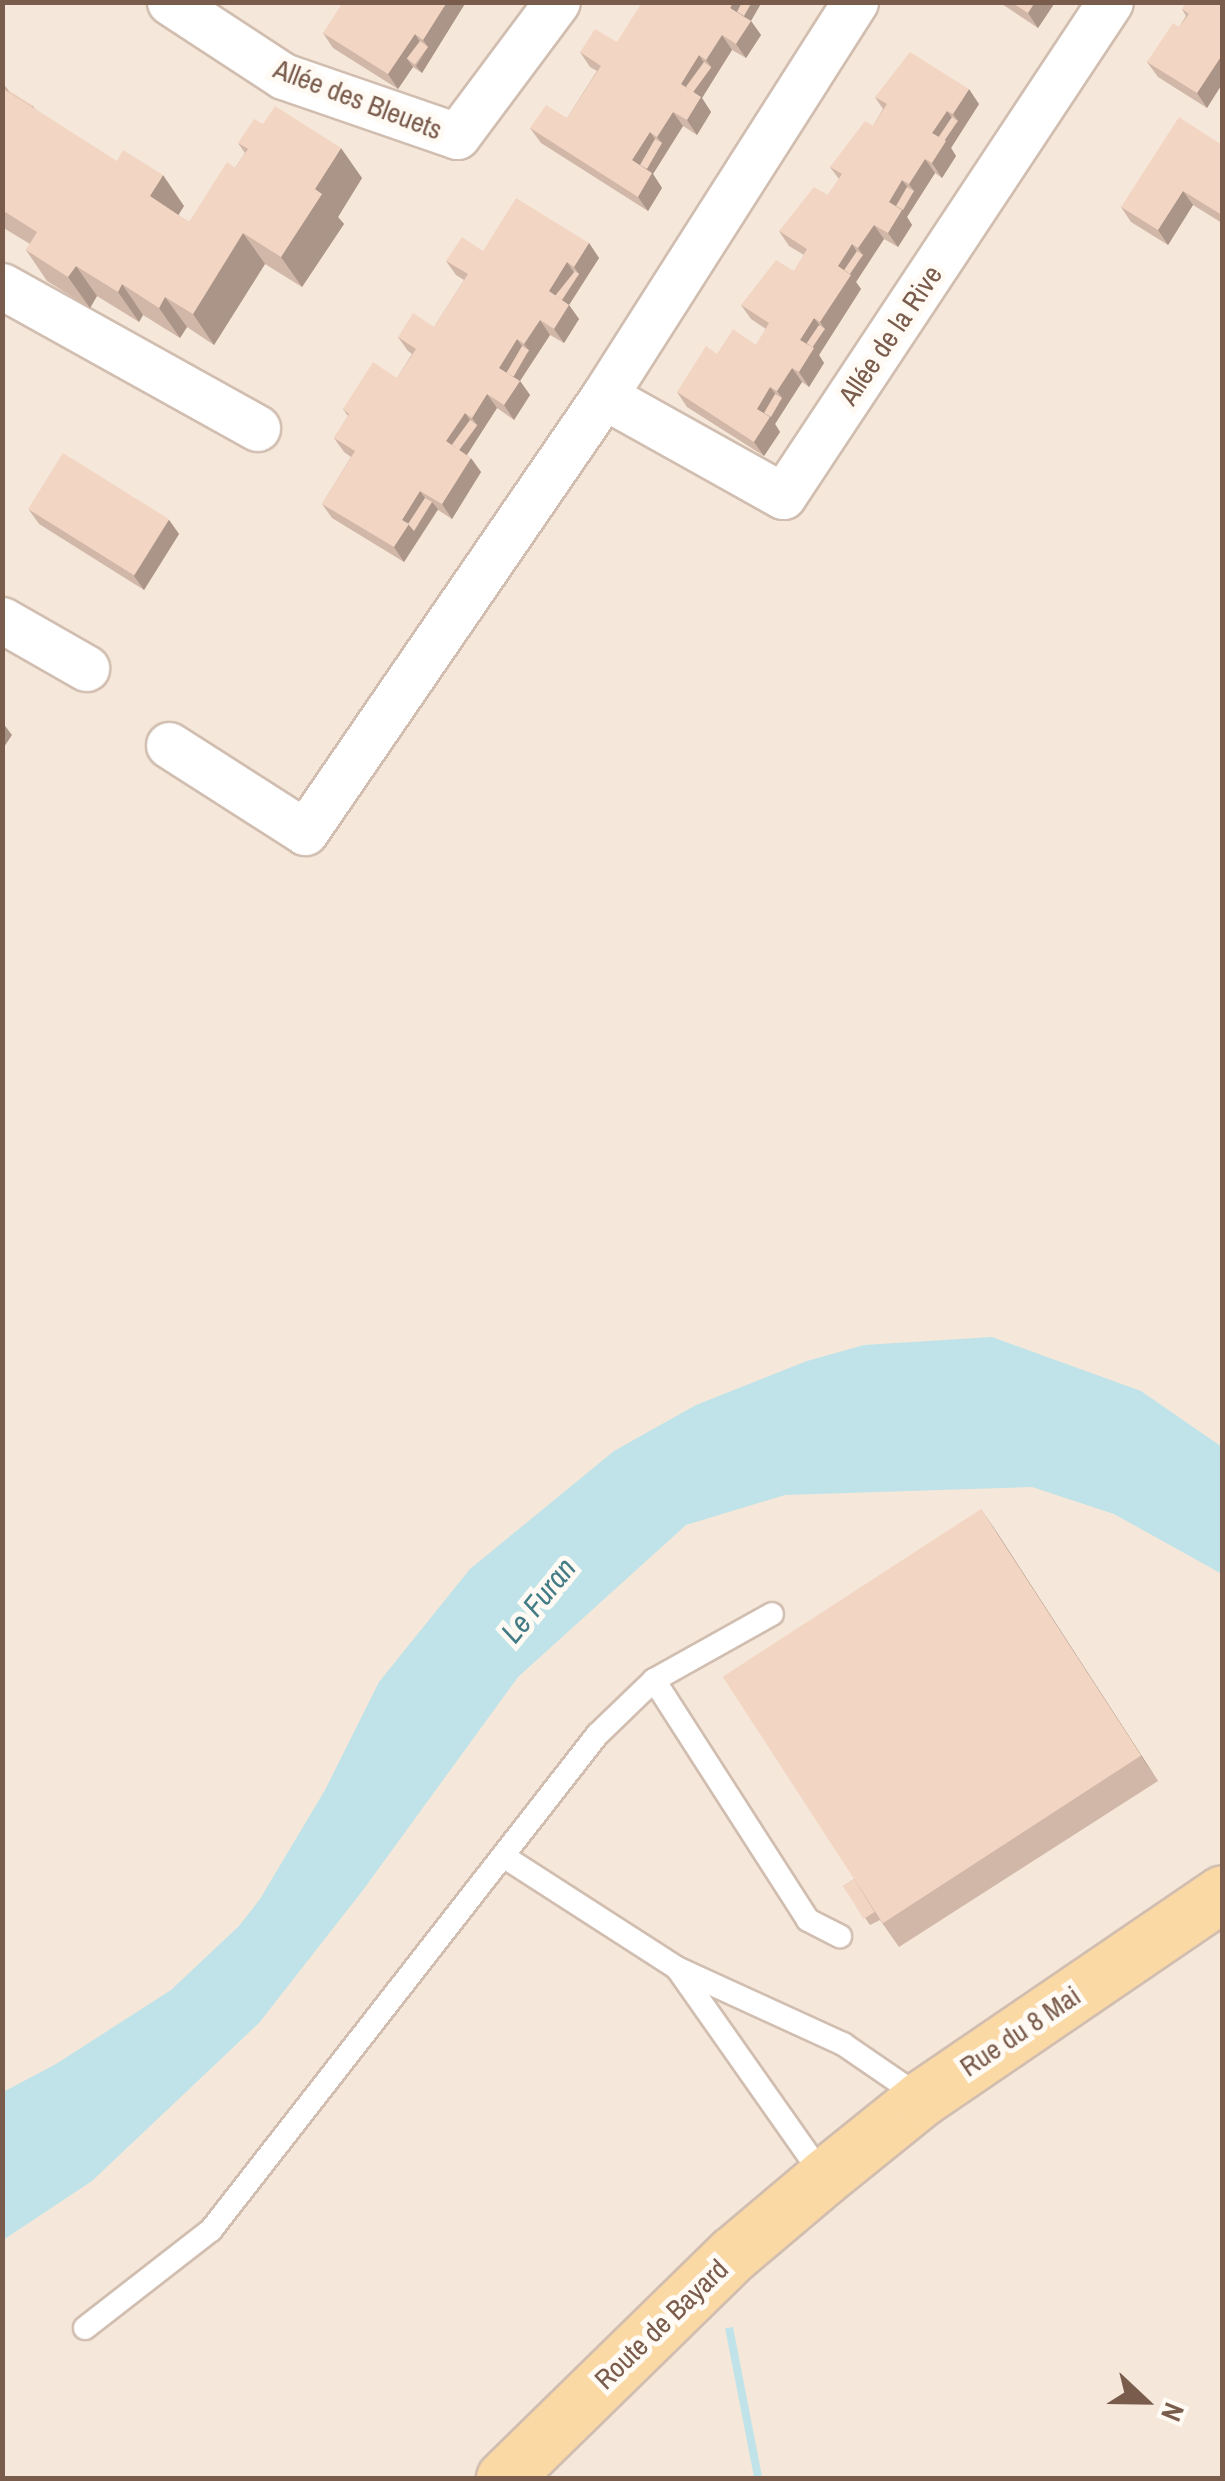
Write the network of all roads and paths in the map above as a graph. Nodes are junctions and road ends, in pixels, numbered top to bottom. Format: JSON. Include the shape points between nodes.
{"nodes":[{"id":1,"x":170,"y":2,"type":"edge"},
{"id":2,"x":557,"y":2,"type":"edge"},
{"id":3,"x":855,"y":2,"type":"edge"},
{"id":4,"x":1110,"y":2,"type":"edge"},
{"id":5,"x":2,"y":286,"type":"edge"},
{"id":6,"x":604,"y":396,"type":"junction"},
{"id":7,"x":257,"y":428,"type":"dead end"},
{"id":8,"x":2,"y":620,"type":"edge"},
{"id":9,"x":86,"y":668,"type":"dead end"},
{"id":10,"x":169,"y":745,"type":"dead end"},
{"id":11,"x":772,"y":1614,"type":"dead end"},
{"id":12,"x":654,"y":1680,"type":"junction"},
{"id":13,"x":502,"y":1856,"type":"junction"},
{"id":14,"x":1222,"y":1894,"type":"edge"},
{"id":15,"x":840,"y":1936,"type":"dead end"},
{"id":16,"x":677,"y":1968,"type":"junction"},
{"id":17,"x":922,"y":2098,"type":"junction"},
{"id":18,"x":824,"y":2176,"type":"junction"},
{"id":19,"x":85,"y":2328,"type":"dead end"},
{"id":20,"x":504,"y":2478,"type":"edge"}],
"edges":[{"from":1,"to":2,"type":"street","name":"Allée des Bleuets","via":[[283,76],[457,136]]},
{"from":3,"to":6,"type":"street"},
{"from":4,"to":6,"type":"street","name":"Allée de la Rive","via":[[783,496]]},
{"from":5,"to":7,"type":"street"},
{"from":6,"to":10,"type":"street","via":[[305,832]]},
{"from":8,"to":9,"type":"street"},
{"from":11,"to":12,"type":"lane"},
{"from":12,"to":13,"type":"lane","via":[[597,1735]]},
{"from":12,"to":15,"type":"lane","via":[[808,1920]]},
{"from":13,"to":16,"type":"lane"},
{"from":13,"to":19,"type":"lane","via":[[211,2230]]},
{"from":14,"to":17,"type":"main road","name":"Rue du 8 Mai"},
{"from":16,"to":17,"type":"lane","via":[[842,2044]]},
{"from":16,"to":18,"type":"lane"},
{"from":17,"to":18,"type":"main road","name":"Rue du 8 Mai"},
{"from":18,"to":20,"type":"main road","name":"Route de Bayard","via":[[733,2254]]}]}
